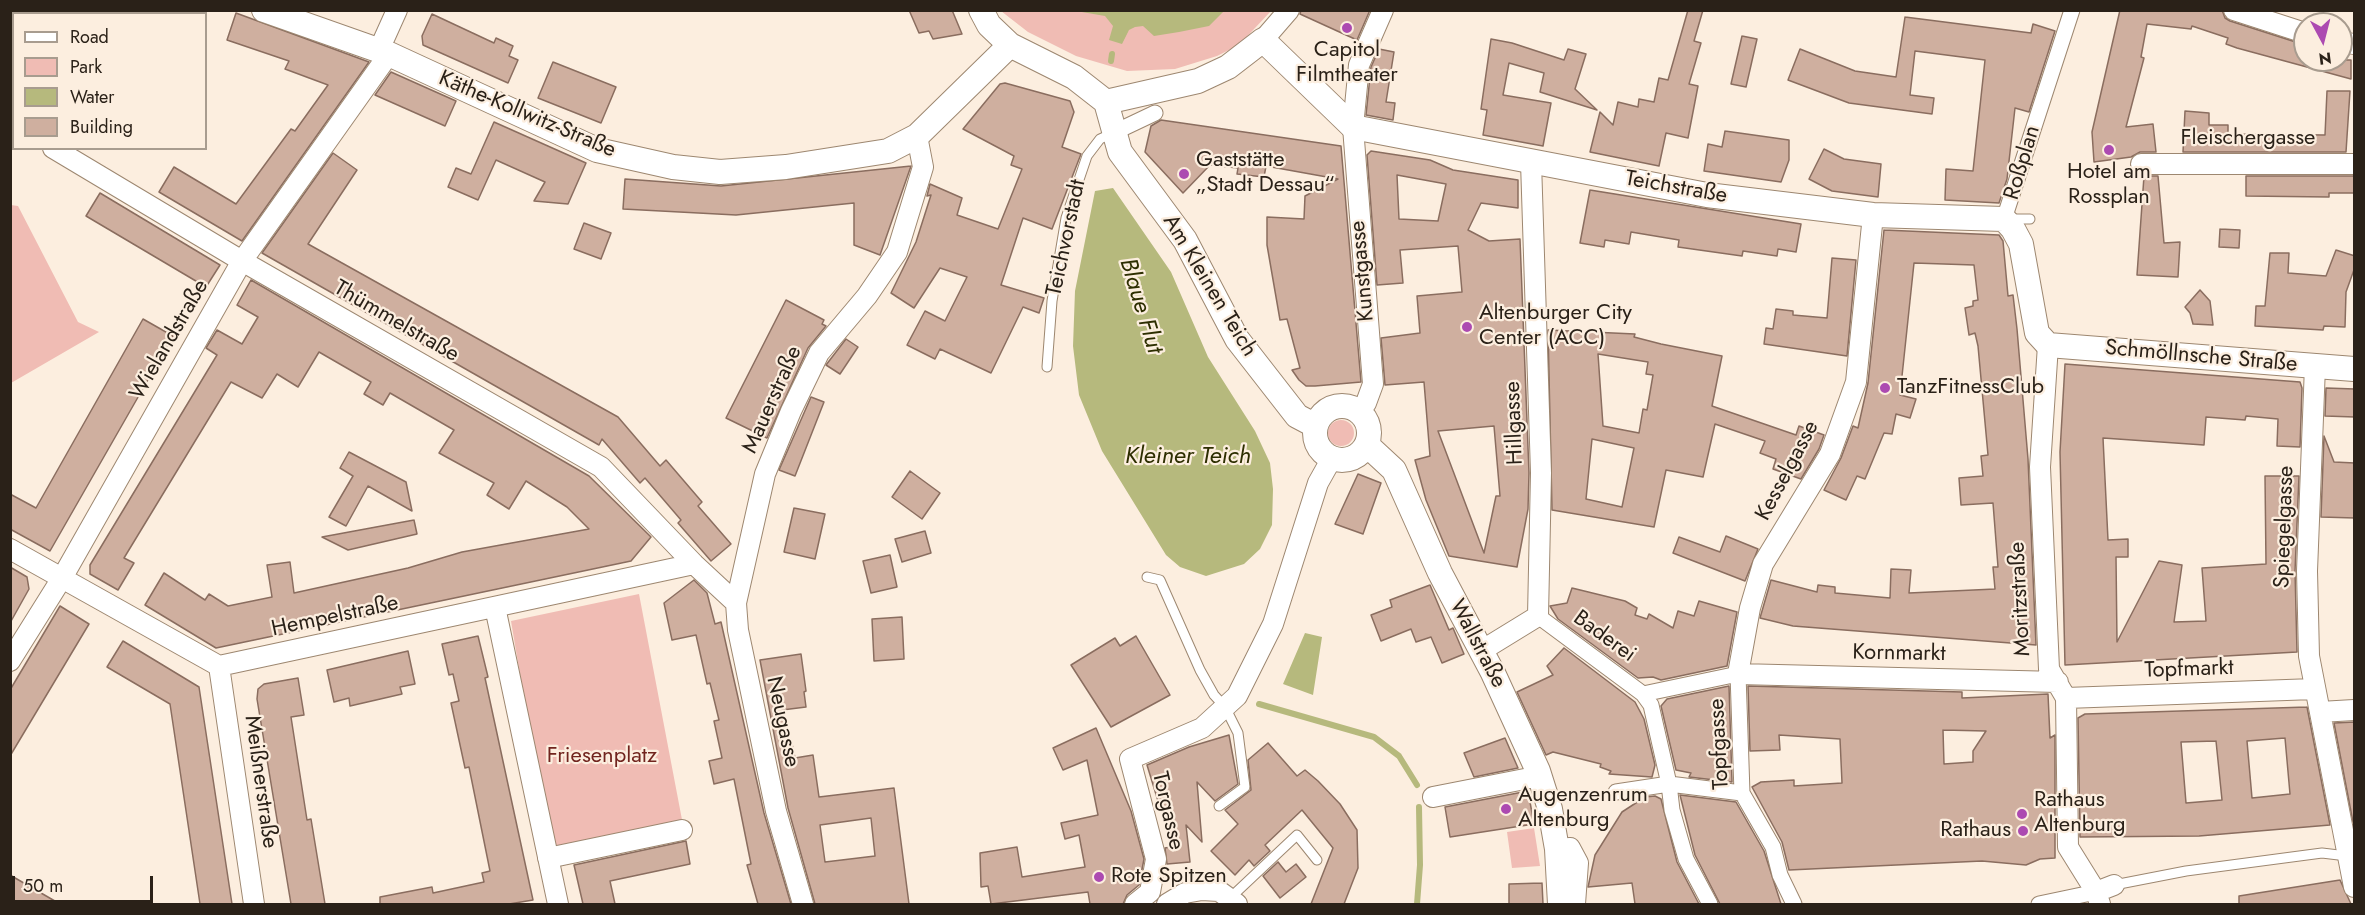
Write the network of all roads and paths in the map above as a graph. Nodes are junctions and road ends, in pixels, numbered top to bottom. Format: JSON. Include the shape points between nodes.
{"nodes":[{"id":1,"x":264,"y":10,"type":"edge"},
{"id":2,"x":397,"y":10,"type":"edge"},
{"id":3,"x":981,"y":10,"type":"edge"},
{"id":4,"x":1289,"y":10,"type":"edge"},
{"id":5,"x":1383,"y":10,"type":"edge"},
{"id":6,"x":2072,"y":10,"type":"edge"},
{"id":7,"x":2234,"y":10,"type":"edge"},
{"id":8,"x":2293,"y":29,"type":"edge"},
{"id":9,"x":1263,"y":40,"type":"junction"},
{"id":10,"x":1010,"y":45,"type":"junction"},
{"id":11,"x":384,"y":52,"type":"junction"},
{"id":12,"x":1106,"y":102,"type":"junction"},
{"id":13,"x":1155,"y":113,"type":"dead end"},
{"id":14,"x":1353,"y":127,"type":"junction"},
{"id":15,"x":1115,"y":132,"type":"junction"},
{"id":16,"x":917,"y":136,"type":"junction"},
{"id":17,"x":56,"y":150,"type":"edge"},
{"id":18,"x":1531,"y":162,"type":"junction"},
{"id":19,"x":2141,"y":164,"type":"dead end"},
{"id":20,"x":2355,"y":164,"type":"edge"},
{"id":21,"x":1873,"y":215,"type":"junction"},
{"id":22,"x":2004,"y":219,"type":"junction"},
{"id":23,"x":2030,"y":219,"type":"dead end"},
{"id":24,"x":242,"y":261,"type":"junction"},
{"id":25,"x":2048,"y":345,"type":"junction"},
{"id":26,"x":2315,"y":366,"type":"junction"},
{"id":27,"x":1047,"y":367,"type":"dead end"},
{"id":28,"x":2355,"y":369,"type":"edge"},
{"id":29,"x":1360,"y":411,"type":"junction"},
{"id":30,"x":1316,"y":426,"type":"junction"},
{"id":31,"x":1367,"y":445,"type":"junction"},
{"id":32,"x":1332,"y":458,"type":"junction"},
{"id":33,"x":10,"y":549,"type":"edge"},
{"id":34,"x":694,"y":564,"type":"junction"},
{"id":35,"x":62,"y":578,"type":"junction"},
{"id":36,"x":1147,"y":578,"type":"dead end"},
{"id":37,"x":736,"y":603,"type":"junction"},
{"id":38,"x":495,"y":607,"type":"junction"},
{"id":39,"x":1538,"y":616,"type":"junction"},
{"id":40,"x":1481,"y":651,"type":"junction"},
{"id":41,"x":10,"y":661,"type":"edge"},
{"id":42,"x":219,"y":666,"type":"junction"},
{"id":43,"x":1738,"y":674,"type":"junction"},
{"id":44,"x":2314,"y":689,"type":"junction"},
{"id":45,"x":2062,"y":690,"type":"junction"},
{"id":46,"x":1644,"y":694,"type":"junction"},
{"id":47,"x":1225,"y":707,"type":"junction"},
{"id":48,"x":2355,"y":710,"type":"edge"},
{"id":49,"x":2320,"y":712,"type":"junction"},
{"id":50,"x":1540,"y":776,"type":"junction"},
{"id":51,"x":1669,"y":784,"type":"junction"},
{"id":52,"x":1616,"y":792,"type":"dead end"},
{"id":53,"x":1742,"y":793,"type":"junction"},
{"id":54,"x":1433,"y":797,"type":"dead end"},
{"id":55,"x":1220,"y":806,"type":"dead end"},
{"id":56,"x":682,"y":830,"type":"dead end"},
{"id":57,"x":1557,"y":849,"type":"junction"},
{"id":58,"x":2351,"y":856,"type":"edge"},
{"id":59,"x":548,"y":858,"type":"junction"},
{"id":60,"x":1317,"y":860,"type":"dead end"},
{"id":61,"x":2355,"y":887,"type":"edge"},
{"id":62,"x":2103,"y":894,"type":"edge"},
{"id":63,"x":1576,"y":896,"type":"edge"},
{"id":64,"x":1233,"y":902,"type":"edge"},
{"id":65,"x":254,"y":904,"type":"edge"},
{"id":66,"x":558,"y":904,"type":"edge"},
{"id":67,"x":803,"y":904,"type":"edge"},
{"id":68,"x":1135,"y":904,"type":"edge"},
{"id":69,"x":1167,"y":904,"type":"edge"},
{"id":70,"x":1560,"y":904,"type":"edge"},
{"id":71,"x":1710,"y":904,"type":"edge"},
{"id":72,"x":1794,"y":904,"type":"edge"},
{"id":73,"x":2039,"y":904,"type":"edge"}],
"edges":[{"from":1,"to":11,"type":"street","name":"Käthe-Kollwitz-Straße"},
{"from":2,"to":11,"type":"street","name":"Wielandstraße"},
{"from":3,"to":10,"type":"street","via":[[989,25]]},
{"from":4,"to":9,"type":"street"},
{"from":5,"to":14,"type":"street","name":"Kunstgasse","via":[[1359,65]]},
{"from":6,"to":22,"type":"street","name":"Roßplan"},
{"from":7,"to":8,"type":"street"},
{"from":9,"to":12,"type":"street","via":[[1228,67],[1198,81]]},
{"from":9,"to":14,"type":"street"},
{"from":10,"to":12,"type":"street","via":[[1074,77]]},
{"from":10,"to":16,"type":"street","name":"Käthe-Kollwitz-Straße"},
{"from":11,"to":16,"type":"street","name":"Käthe-Kollwitz-Straße","via":[[597,150],[673,167],[720,172],[857,158],[888,151]]},
{"from":11,"to":24,"type":"street","name":"Wielandstraße"},
{"from":12,"to":15,"type":"street","name":"Am Kleinen Teich"},
{"from":13,"to":15,"type":"street","name":"Teichvorstadt"},
{"from":14,"to":18,"type":"street","name":"Teichstraße"},
{"from":14,"to":29,"type":"street","name":"Kunstgasse","via":[[1373,384]]},
{"from":15,"to":27,"type":"lane","name":"Teichvorstadt","via":[[1100,139],[1087,156],[1066,218],[1053,292]]},
{"from":15,"to":30,"type":"street","name":"Am Kleinen Teich","via":[[1129,169],[1185,240],[1237,339],[1297,416]]},
{"from":16,"to":37,"type":"street","name":"Mauerstraße","via":[[923,167],[897,252],[867,296],[819,353],[791,411],[765,474]]},
{"from":17,"to":24,"type":"street","name":"Thümmelstraße"},
{"from":18,"to":21,"type":"street","name":"Teichstraße","via":[[1707,195]]},
{"from":18,"to":39,"type":"street","name":"Hillgasse","via":[[1541,473]]},
{"from":19,"to":20,"type":"street","name":"Fleischergasse"},
{"from":21,"to":22,"type":"street","name":"Teichstraße"},
{"from":21,"to":43,"type":"street","name":"Kesselgasse","via":[[1856,382],[1830,454],[1763,564]]},
{"from":22,"to":23,"type":"lane"},
{"from":22,"to":25,"type":"street","name":"Roßplan","via":[[2021,244],[2037,333]]},
{"from":24,"to":34,"type":"street","name":"Thümmelstraße","via":[[601,467]]},
{"from":24,"to":35,"type":"street","name":"Wielandstraße"},
{"from":25,"to":26,"type":"street","name":"Schmöllnsche Straße"},
{"from":25,"to":45,"type":"street","name":"Moritzstraße","via":[[2040,467],[2042,549],[2049,669]]},
{"from":26,"to":28,"type":"street","name":"Schmöllnsche Straße"},
{"from":26,"to":44,"type":"street","name":"Spiegelgasse","via":[[2307,571],[2309,656]]},
{"from":29,"to":30,"type":"street","via":[[1348,406],[1332,408],[1319,418]]},
{"from":29,"to":31,"type":"street","via":[[1369,428]]},
{"from":30,"to":32,"type":"street","via":[[1319,448]]},
{"from":31,"to":32,"type":"street","via":[[1348,459]]},
{"from":31,"to":40,"type":"street","name":"Wallstraße","via":[[1394,470],[1440,573]]},
{"from":32,"to":47,"type":"street","via":[[1318,483],[1273,624],[1237,696]]},
{"from":33,"to":35,"type":"street"},
{"from":34,"to":37,"type":"street"},
{"from":34,"to":38,"type":"street","name":"Hempelstraße"},
{"from":35,"to":41,"type":"street","name":"Wielandstraße"},
{"from":35,"to":42,"type":"street"},
{"from":36,"to":47,"type":"lane","via":[[1160,580],[1200,670]]},
{"from":37,"to":67,"type":"street","name":"Neugasse","via":[[738,630],[776,811]]},
{"from":38,"to":42,"type":"street","name":"Hempelstraße"},
{"from":38,"to":59,"type":"street"},
{"from":39,"to":40,"type":"street"},
{"from":39,"to":46,"type":"street","name":"Baderei"},
{"from":40,"to":50,"type":"street","name":"Wallstraße"},
{"from":42,"to":65,"type":"street","name":"Meißnerstraße"},
{"from":43,"to":45,"type":"street","name":"Kornmarkt"},
{"from":43,"to":46,"type":"street","name":"Baderei"},
{"from":43,"to":53,"type":"street","name":"Topfgasse"},
{"from":44,"to":45,"type":"street","name":"Topfmarkt"},
{"from":44,"to":49,"type":"street","name":"Spiegelgasse"},
{"from":45,"to":62,"type":"street","name":"Moritzstraße","via":[[2068,760],[2068,847]]},
{"from":46,"to":51,"type":"street","name":"Baderei","via":[[1651,705]]},
{"from":47,"to":55,"type":"lane","via":[[1238,733],[1245,787]]},
{"from":47,"to":68,"type":"street","name":"Torgasse","via":[[1202,728],[1130,759],[1156,858],[1150,892]]},
{"from":48,"to":49,"type":"street"},
{"from":49,"to":58,"type":"street","name":"Spiegelgasse"},
{"from":50,"to":54,"type":"street"},
{"from":50,"to":57,"type":"street","name":"Wallstraße"},
{"from":51,"to":52,"type":"street"},
{"from":51,"to":53,"type":"street"},
{"from":51,"to":71,"type":"street","name":"Baderei","via":[[1686,860]]},
{"from":53,"to":72,"type":"street","name":"Topfgasse","via":[[1773,847],[1780,875]]},
{"from":56,"to":59,"type":"street"},
{"from":57,"to":63,"type":"street","via":[[1570,848],[1578,863]]},
{"from":57,"to":70,"type":"street","name":"Wallstraße"},
{"from":58,"to":61,"type":"street","name":"Spiegelgasse"},
{"from":58,"to":62,"type":"lane","via":[[2322,853],[2186,871]]},
{"from":59,"to":66,"type":"street"},
{"from":60,"to":64,"type":"lane","via":[[1297,835]]},
{"from":62,"to":73,"type":"street"},
{"from":64,"to":69,"type":"street","via":[[1219,891],[1202,890],[1185,893]]}]}
